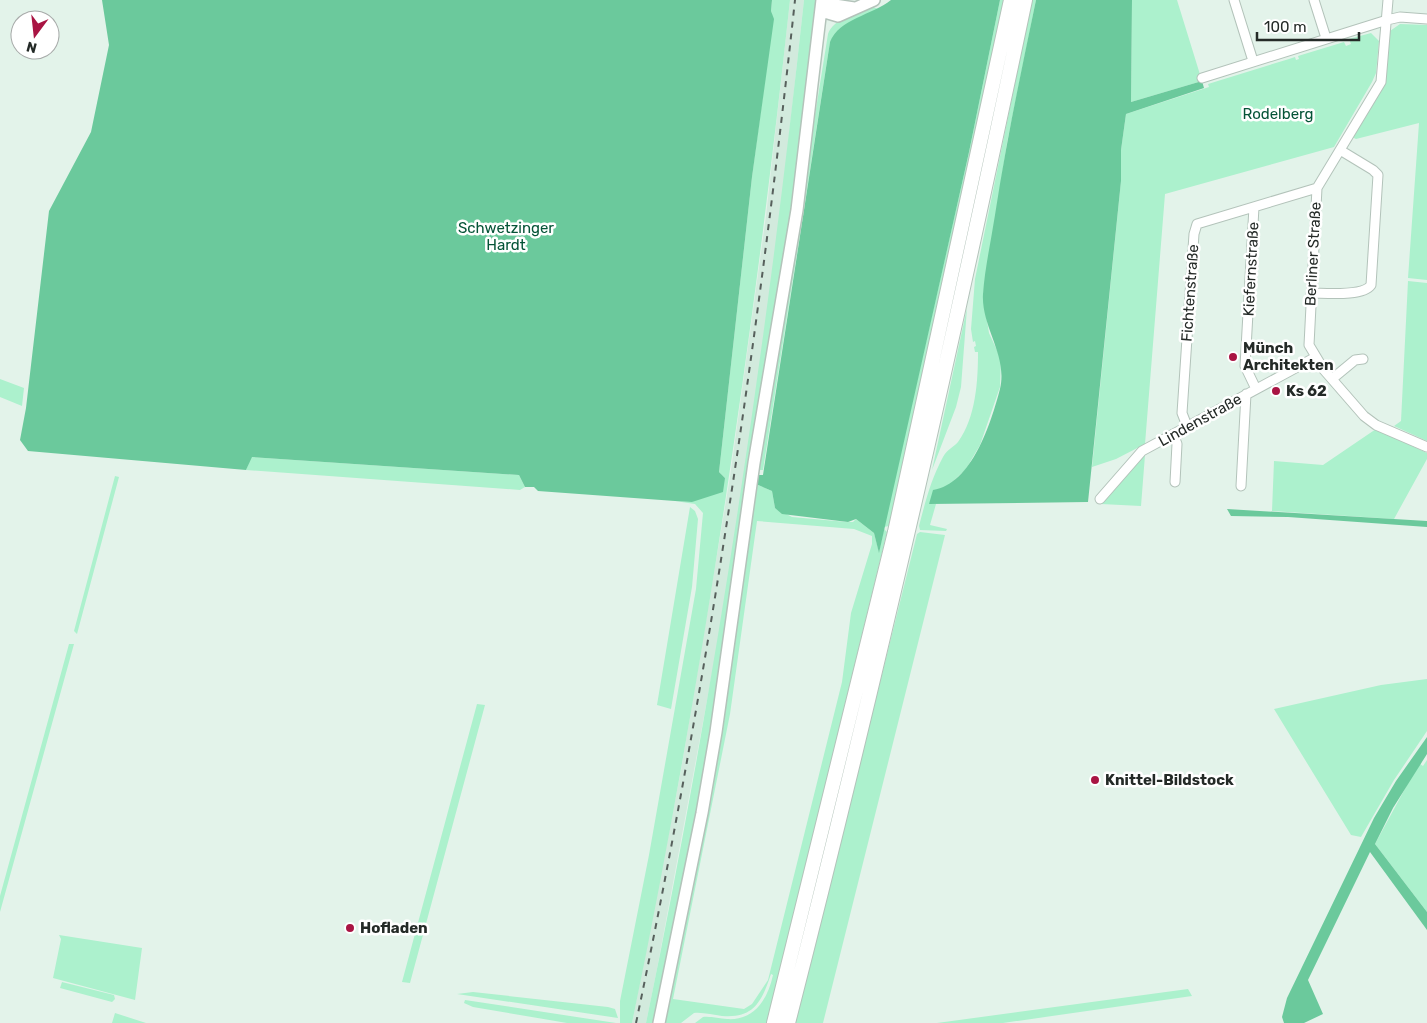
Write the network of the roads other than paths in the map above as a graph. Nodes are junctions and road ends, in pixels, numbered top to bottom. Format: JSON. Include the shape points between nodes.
{"nodes":[{"id":1,"x":874,"y":0,"type":"edge"},
{"id":2,"x":1011,"y":0,"type":"edge"},
{"id":3,"x":1025,"y":0,"type":"edge"},
{"id":4,"x":1234,"y":0,"type":"edge"},
{"id":5,"x":1314,"y":0,"type":"edge"},
{"id":6,"x":1388,"y":0,"type":"edge"},
{"id":7,"x":822,"y":5,"type":"edge"},
{"id":8,"x":856,"y":8,"type":"junction"},
{"id":9,"x":838,"y":16,"type":"junction"},
{"id":10,"x":1427,"y":19,"type":"edge"},
{"id":11,"x":1387,"y":20,"type":"junction"},
{"id":12,"x":818,"y":38,"type":"junction"},
{"id":13,"x":1326,"y":38,"type":"junction"},
{"id":14,"x":1253,"y":61,"type":"junction"},
{"id":15,"x":1202,"y":78,"type":"dead end"},
{"id":16,"x":1340,"y":150,"type":"junction"},
{"id":17,"x":1317,"y":188,"type":"junction"},
{"id":18,"x":1254,"y":207,"type":"junction"},
{"id":19,"x":1310,"y":294,"type":"junction"},
{"id":20,"x":1314,"y":358,"type":"junction"},
{"id":21,"x":1363,"y":359,"type":"dead end"},
{"id":22,"x":1332,"y":379,"type":"junction"},
{"id":23,"x":1256,"y":389,"type":"junction"},
{"id":24,"x":1246,"y":394,"type":"junction"},
{"id":25,"x":1187,"y":426,"type":"junction"},
{"id":26,"x":1173,"y":434,"type":"junction"},
{"id":27,"x":1427,"y":447,"type":"edge"},
{"id":28,"x":1175,"y":482,"type":"dead end"},
{"id":29,"x":1240,"y":486,"type":"dead end"},
{"id":30,"x":1100,"y":499,"type":"dead end"},
{"id":31,"x":902,"y":529,"type":"junction"},
{"id":32,"x":659,"y":1023,"type":"edge"},
{"id":33,"x":774,"y":1023,"type":"edge"},
{"id":34,"x":788,"y":1023,"type":"edge"}],
"edges":[{"from":1,"to":8,"type":"main road"},
{"from":2,"to":31,"type":"highway"},
{"from":3,"to":31,"type":"highway","via":[[970,263]]},
{"from":4,"to":14,"type":"street"},
{"from":5,"to":13,"type":"street"},
{"from":6,"to":11,"type":"street","name":"Berliner Straße"},
{"from":7,"to":8,"type":"main road"},
{"from":7,"to":9,"type":"main road"},
{"from":7,"to":12,"type":"main road"},
{"from":8,"to":9,"type":"main road"},
{"from":9,"to":12,"type":"main road"},
{"from":10,"to":11,"type":"street","via":[[1400,17]]},
{"from":11,"to":13,"type":"street"},
{"from":11,"to":16,"type":"street","name":"Berliner Straße","via":[[1381,82]]},
{"from":12,"to":32,"type":"main road","via":[[796,219],[754,463],[716,732]]},
{"from":13,"to":14,"type":"street"},
{"from":14,"to":15,"type":"street"},
{"from":16,"to":17,"type":"street","name":"Berliner Straße"},
{"from":16,"to":19,"type":"street","via":[[1378,175],[1371,285],[1360,293]]},
{"from":17,"to":18,"type":"street","name":"Fichtenstraße"},
{"from":17,"to":19,"type":"street","name":"Berliner Straße"},
{"from":18,"to":23,"type":"street","name":"Kiefernstraße","via":[[1245,366]]},
{"from":18,"to":25,"type":"street","name":"Fichtenstraße","via":[[1197,224],[1182,413]]},
{"from":19,"to":20,"type":"street","name":"Berliner Straße","via":[[1308,345]]},
{"from":20,"to":22,"type":"street","name":"Berliner Straße"},
{"from":20,"to":23,"type":"street","name":"Lindenstraße"},
{"from":21,"to":22,"type":"street","via":[[1355,360]]},
{"from":22,"to":27,"type":"street","name":"Berliner Straße","via":[[1376,425]]},
{"from":23,"to":24,"type":"street","name":"Lindenstraße"},
{"from":24,"to":25,"type":"street","name":"Lindenstraße"},
{"from":24,"to":29,"type":"street"},
{"from":25,"to":26,"type":"street","name":"Lindenstraße"},
{"from":26,"to":28,"type":"street","via":[[1177,444]]},
{"from":26,"to":30,"type":"street","name":"Lindenstraße","via":[[1142,451]]},
{"from":31,"to":33,"type":"highway"},
{"from":31,"to":34,"type":"highway"}]}
